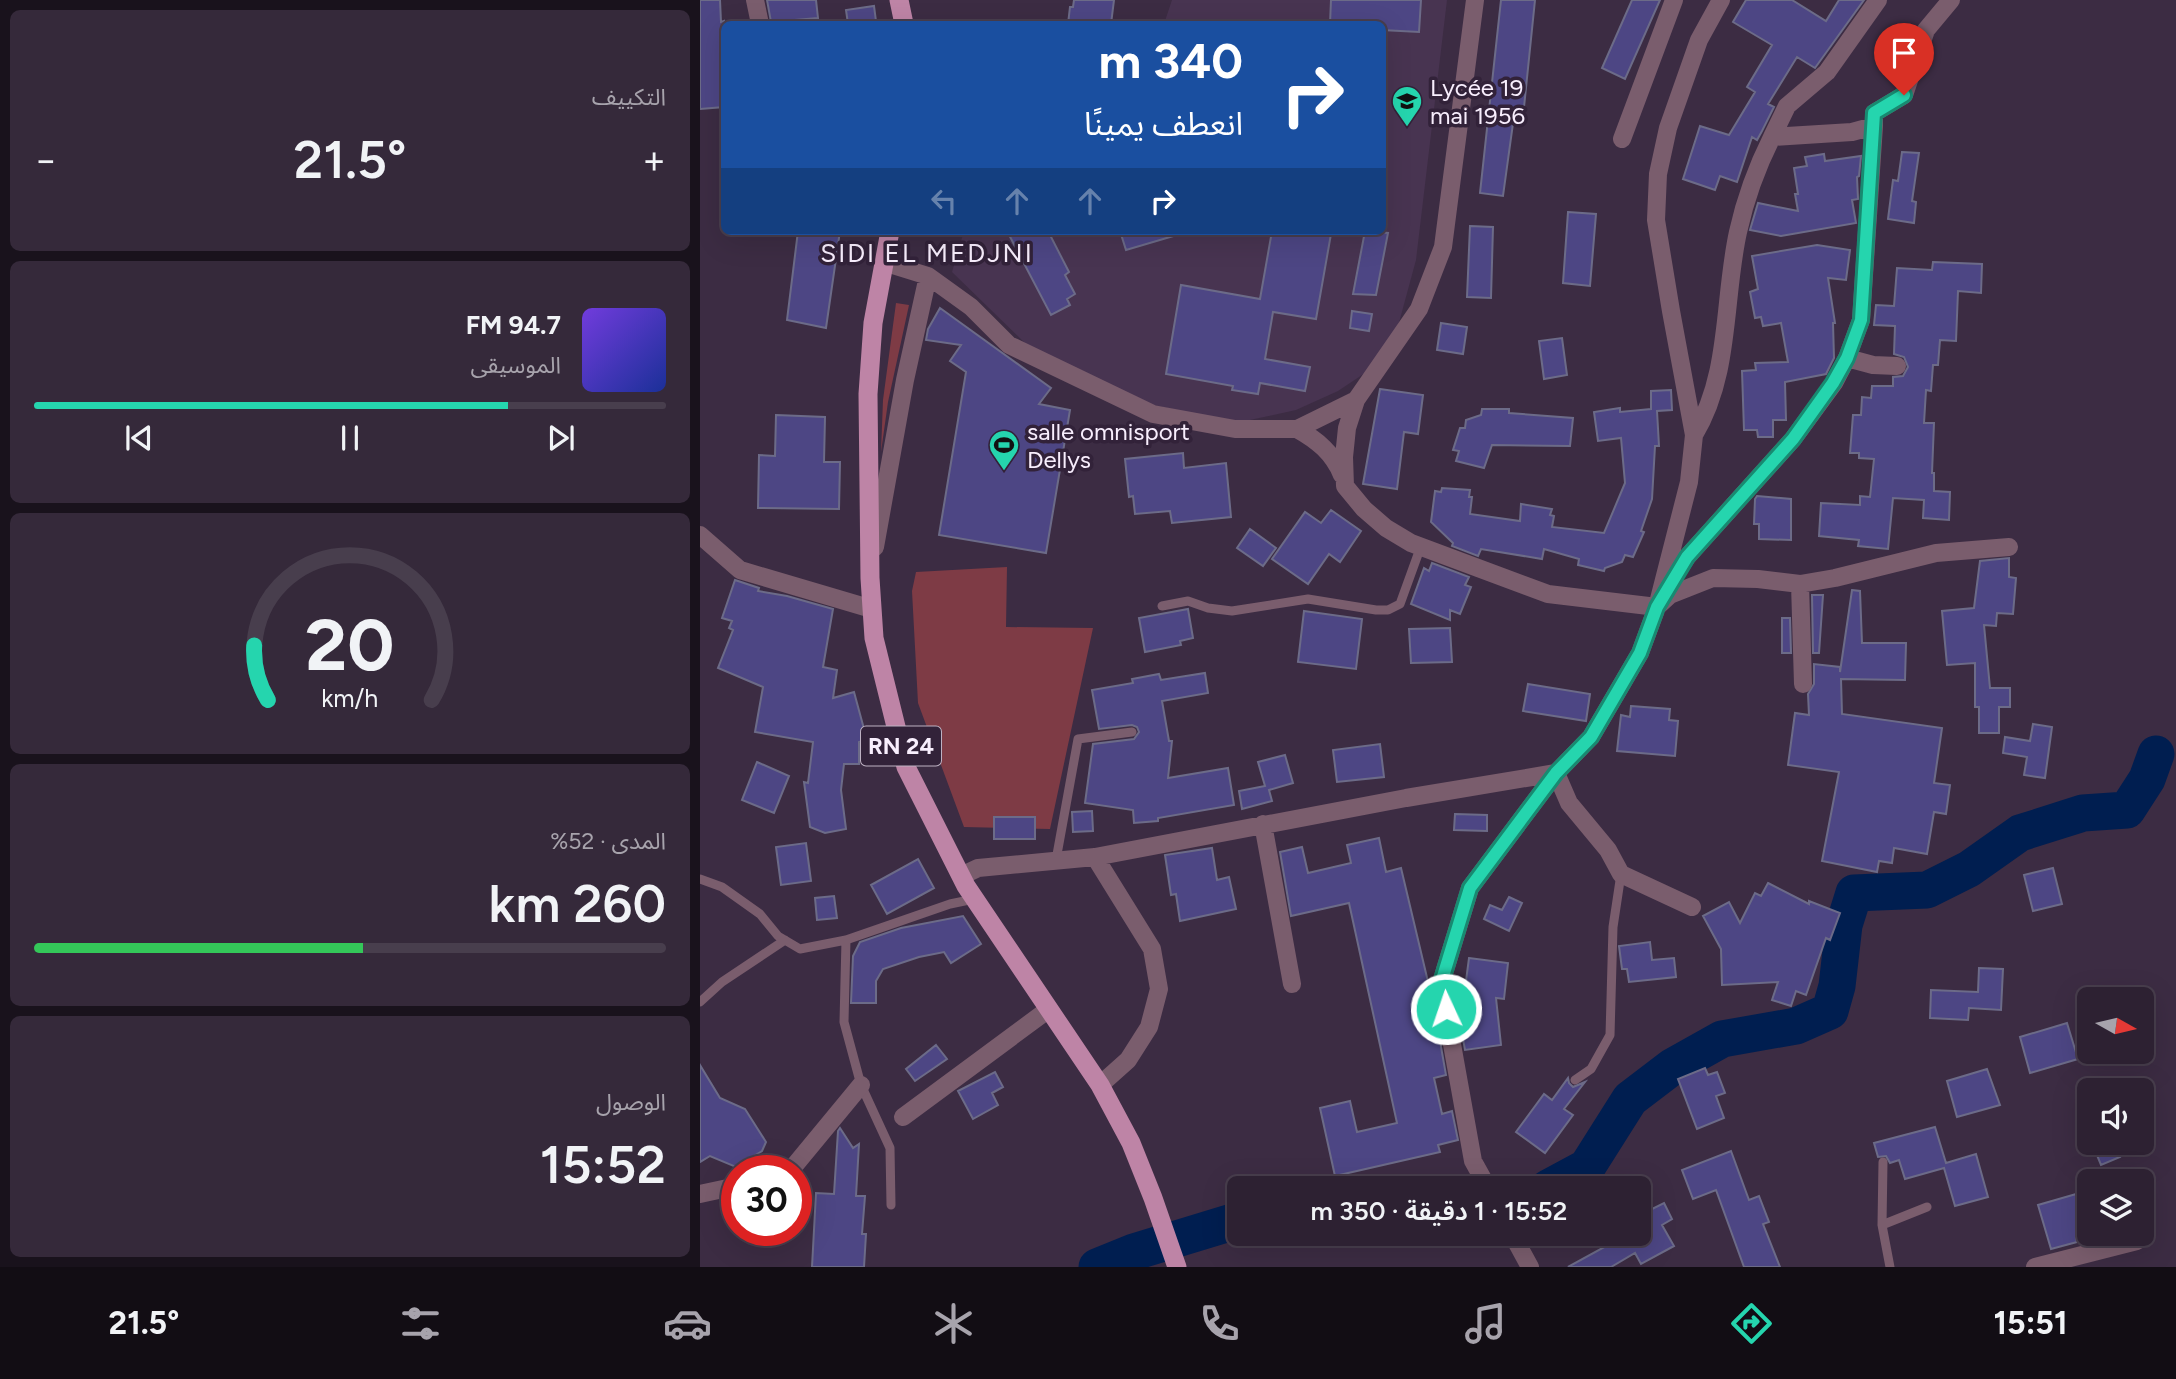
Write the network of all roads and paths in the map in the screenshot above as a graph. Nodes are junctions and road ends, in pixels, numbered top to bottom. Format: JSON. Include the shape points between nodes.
{"nodes":[{"id":1,"x":755,"y":0,"type":"edge"},
{"id":2,"x":899,"y":0,"type":"edge"},
{"id":3,"x":1475,"y":0,"type":"edge"},
{"id":4,"x":1674,"y":0,"type":"edge"},
{"id":5,"x":1721,"y":0,"type":"edge"},
{"id":6,"x":1878,"y":0,"type":"edge"},
{"id":7,"x":1951,"y":0,"type":"edge"},
{"id":8,"x":759,"y":21,"type":"edge"},
{"id":9,"x":903,"y":21,"type":"edge"},
{"id":10,"x":1874,"y":126,"type":"junction"},
{"id":11,"x":1772,"y":137,"type":"junction"},
{"id":12,"x":1622,"y":139,"type":"dead end"},
{"id":13,"x":890,"y":235,"type":"edge"},
{"id":14,"x":886,"y":263,"type":"junction"},
{"id":15,"x":928,"y":276,"type":"junction"},
{"id":16,"x":1847,"y":358,"type":"junction"},
{"id":17,"x":1897,"y":366,"type":"dead end"},
{"id":18,"x":1356,"y":401,"type":"junction"},
{"id":19,"x":1297,"y":429,"type":"junction"},
{"id":20,"x":1694,"y":435,"type":"junction"},
{"id":21,"x":1345,"y":486,"type":"junction"},
{"id":22,"x":700,"y":535,"type":"edge"},
{"id":23,"x":1421,"y":547,"type":"junction"},
{"id":24,"x":2009,"y":547,"type":"dead end"},
{"id":25,"x":870,"y":578,"type":"junction"},
{"id":26,"x":1800,"y":584,"type":"junction"},
{"id":27,"x":1163,"y":606,"type":"dead end"},
{"id":28,"x":1657,"y":607,"type":"junction"},
{"id":29,"x":872,"y":609,"type":"junction"},
{"id":30,"x":1803,"y":684,"type":"dead end"},
{"id":31,"x":1132,"y":732,"type":"dead end"},
{"id":32,"x":1556,"y":773,"type":"junction"},
{"id":33,"x":1263,"y":824,"type":"junction"},
{"id":34,"x":1095,"y":856,"type":"junction"},
{"id":35,"x":1056,"y":860,"type":"junction"},
{"id":36,"x":1621,"y":874,"type":"junction"},
{"id":37,"x":961,"y":876,"type":"junction"},
{"id":38,"x":700,"y":879,"type":"edge"},
{"id":39,"x":975,"y":899,"type":"junction"},
{"id":40,"x":1692,"y":907,"type":"dead end"},
{"id":41,"x":785,"y":940,"type":"junction"},
{"id":42,"x":846,"y":940,"type":"junction"},
{"id":43,"x":1292,"y":984,"type":"dead end"},
{"id":44,"x":700,"y":1002,"type":"edge"},
{"id":45,"x":1049,"y":1009,"type":"junction"},
{"id":46,"x":1575,"y":1080,"type":"dead end"},
{"id":47,"x":1100,"y":1085,"type":"junction"},
{"id":48,"x":861,"y":1086,"type":"junction"},
{"id":49,"x":903,"y":1117,"type":"dead end"},
{"id":50,"x":803,"y":1155,"type":"edge"},
{"id":51,"x":1883,"y":1162,"type":"dead end"},
{"id":52,"x":1482,"y":1176,"type":"edge"},
{"id":53,"x":721,"y":1189,"type":"edge"},
{"id":54,"x":700,"y":1194,"type":"edge"},
{"id":55,"x":891,"y":1205,"type":"dead end"},
{"id":56,"x":1927,"y":1208,"type":"dead end"},
{"id":57,"x":1882,"y":1225,"type":"junction"},
{"id":58,"x":2117,"y":1246,"type":"edge"},
{"id":59,"x":1177,"y":1267,"type":"edge"},
{"id":60,"x":1890,"y":1267,"type":"edge"},
{"id":61,"x":2035,"y":1267,"type":"edge"}],
"edges":[{"from":1,"to":8,"type":"street"},
{"from":2,"to":9,"type":"main road"},
{"from":3,"to":18,"type":"street","via":[[1443,247],[1419,309]]},
{"from":4,"to":12,"type":"street"},
{"from":5,"to":20,"type":"street","via":[[1699,40],[1668,128],[1658,174],[1656,220]]},
{"from":6,"to":11,"type":"street","via":[[1827,72],[1787,106]]},
{"from":7,"to":10,"type":"street","via":[[1926,30],[1904,95],[1874,113]]},
{"from":10,"to":11,"type":"street","via":[[1852,132]]},
{"from":10,"to":16,"type":"street","via":[[1861,320]]},
{"from":11,"to":20,"type":"street","via":[[1759,162],[1738,232],[1716,388]]},
{"from":13,"to":14,"type":"main road","number":"RN 24"},
{"from":14,"to":15,"type":"street"},
{"from":14,"to":25,"type":"main road","number":"RN 24","via":[[873,323],[867,394]]},
{"from":15,"to":19,"type":"street","via":[[971,307],[1009,345],[1153,414],[1235,429]]},
{"from":15,"to":25,"type":"street"},
{"from":16,"to":17,"type":"street"},
{"from":16,"to":28,"type":"street","via":[[1793,439],[1687,557]]},
{"from":18,"to":19,"type":"street"},
{"from":18,"to":21,"type":"street","via":[[1347,428]]},
{"from":19,"to":21,"type":"street","via":[[1328,451]]},
{"from":20,"to":28,"type":"street","via":[[1689,482]]},
{"from":21,"to":23,"type":"street","via":[[1386,528]]},
{"from":22,"to":29,"type":"street","via":[[740,570]]},
{"from":23,"to":27,"type":"lane","via":[[1400,604],[1388,610],[1308,599],[1232,611],[1188,601]]},
{"from":23,"to":28,"type":"street","via":[[1548,594]]},
{"from":24,"to":26,"type":"street","via":[[1936,553]]},
{"from":25,"to":29,"type":"main road","number":"RN 24"},
{"from":26,"to":28,"type":"street","via":[[1713,578],[1670,595]]},
{"from":26,"to":30,"type":"street"},
{"from":28,"to":32,"type":"street","via":[[1640,653],[1591,737]]},
{"from":29,"to":37,"type":"main road","number":"RN 24","via":[[874,638],[906,767]]},
{"from":31,"to":35,"type":"lane","via":[[1078,739]]},
{"from":32,"to":33,"type":"street"},
{"from":32,"to":36,"type":"street","via":[[1569,803],[1608,850]]},
{"from":32,"to":52,"type":"street","via":[[1470,888],[1441,983],[1474,1161]]},
{"from":33,"to":34,"type":"street"},
{"from":33,"to":43,"type":"street"},
{"from":34,"to":35,"type":"street"},
{"from":34,"to":47,"type":"street","via":[[1152,948],[1159,989],[1149,1027],[1128,1060]]},
{"from":35,"to":37,"type":"street","via":[[978,868]]},
{"from":36,"to":40,"type":"street"},
{"from":36,"to":46,"type":"lane","via":[[1613,927],[1610,1035],[1591,1069]]},
{"from":37,"to":39,"type":"main road","number":"RN 24"},
{"from":38,"to":41,"type":"lane","via":[[722,887],[761,914]]},
{"from":39,"to":42,"type":"lane"},
{"from":39,"to":45,"type":"main road","number":"RN 24"},
{"from":41,"to":42,"type":"lane","via":[[800,949]]},
{"from":41,"to":44,"type":"lane"},
{"from":42,"to":48,"type":"lane","via":[[844,1022]]},
{"from":45,"to":47,"type":"main road","number":"RN 24"},
{"from":45,"to":49,"type":"street"},
{"from":47,"to":59,"type":"main road","number":"RN 24","via":[[1131,1143]]},
{"from":48,"to":50,"type":"street"},
{"from":48,"to":55,"type":"lane","via":[[890,1148]]},
{"from":51,"to":57,"type":"lane"},
{"from":53,"to":54,"type":"street"},
{"from":56,"to":57,"type":"lane"},
{"from":57,"to":60,"type":"lane"},
{"from":58,"to":61,"type":"street"}]}
